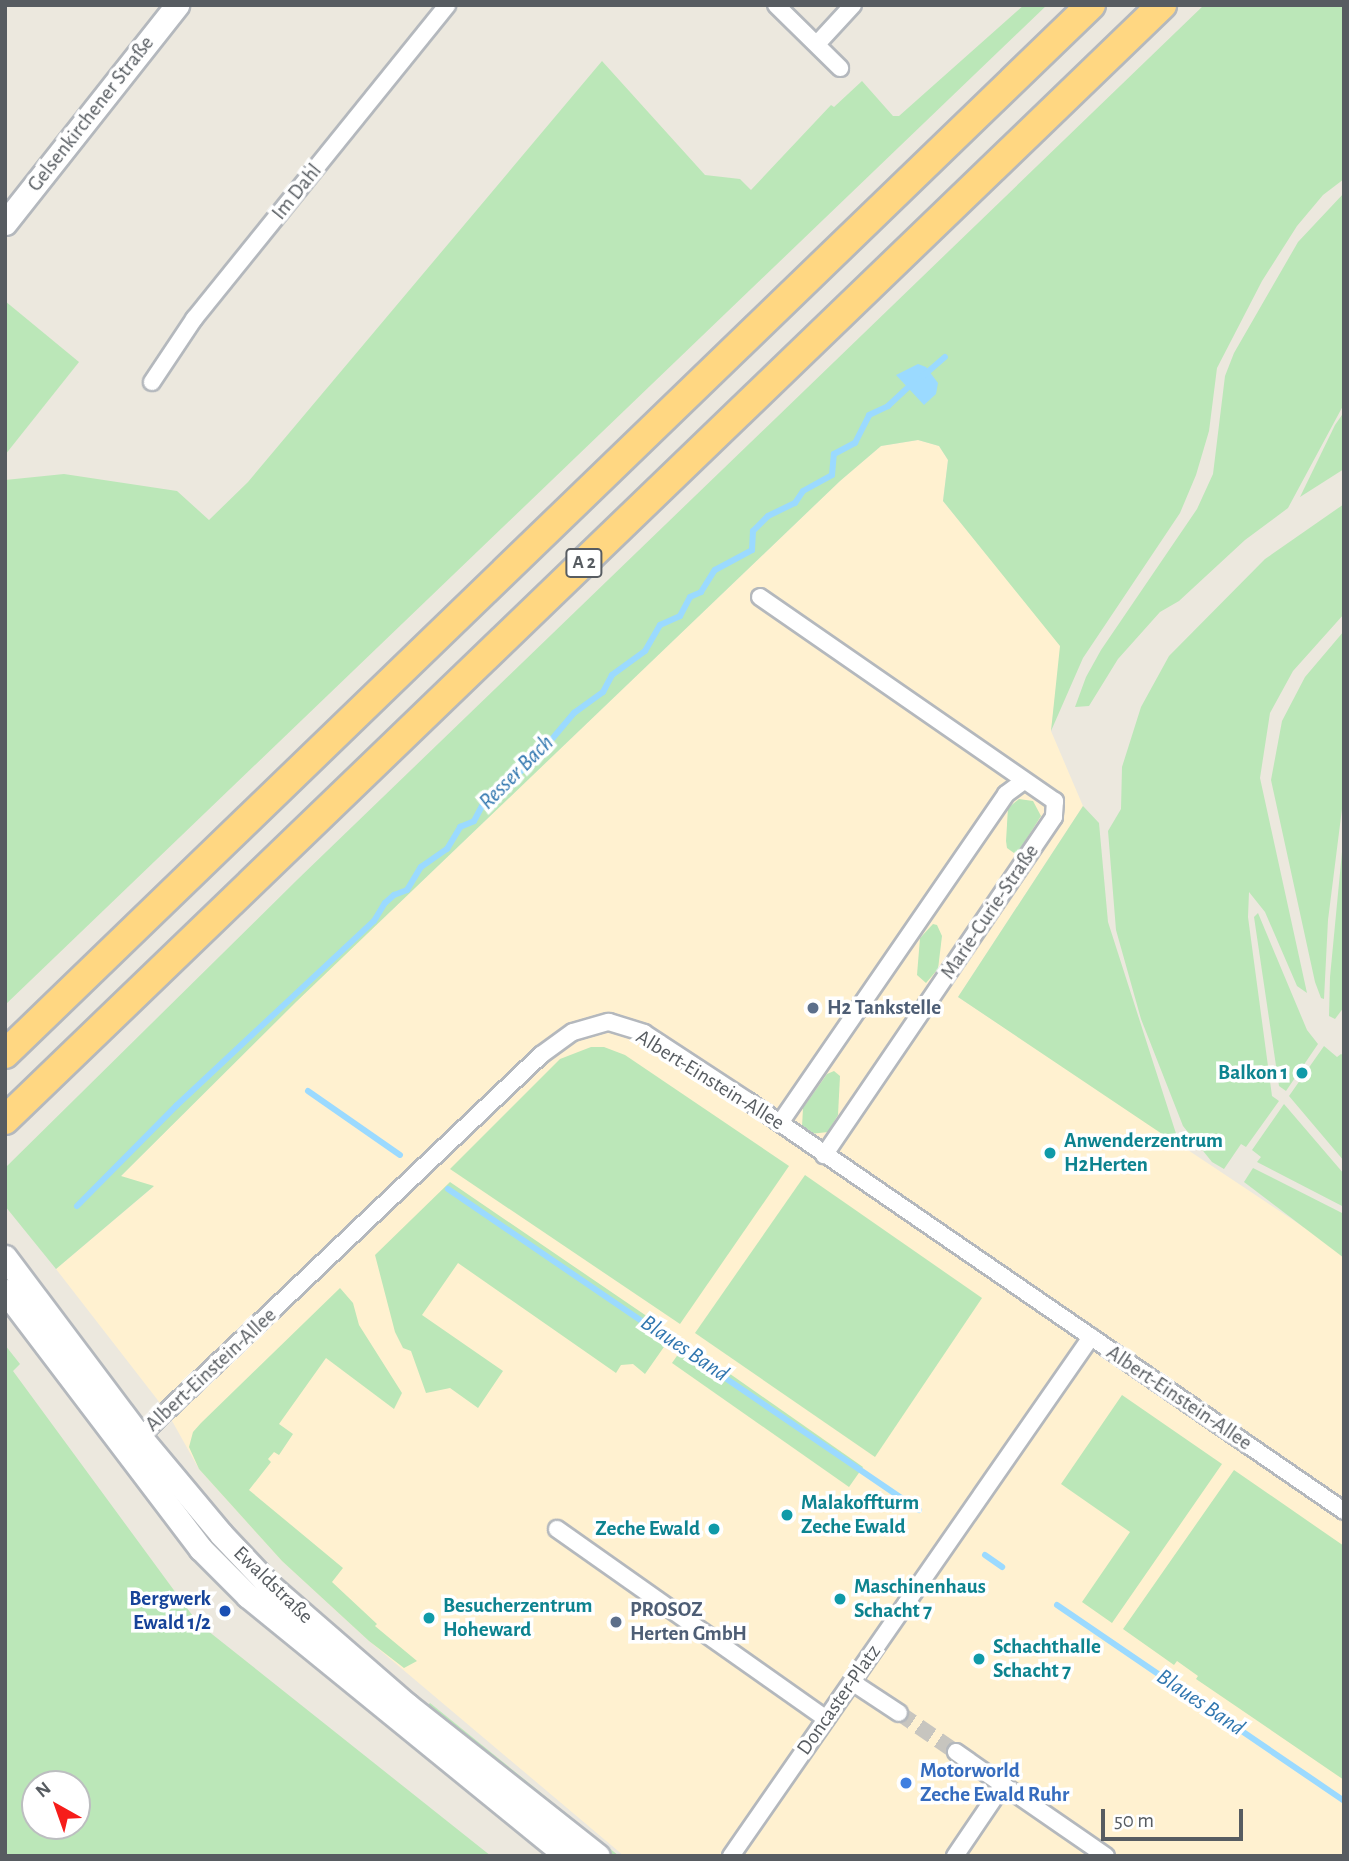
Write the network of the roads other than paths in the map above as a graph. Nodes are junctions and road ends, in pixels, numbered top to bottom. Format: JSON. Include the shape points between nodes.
{"nodes":[{"id":1,"x":177,"y":5,"type":"edge"},
{"id":2,"x":447,"y":5,"type":"edge"},
{"id":3,"x":776,"y":5,"type":"edge"},
{"id":4,"x":853,"y":5,"type":"edge"},
{"id":5,"x":1091,"y":5,"type":"edge"},
{"id":6,"x":1162,"y":5,"type":"edge"},
{"id":7,"x":817,"y":44,"type":"junction"},
{"id":8,"x":840,"y":68,"type":"dead end"},
{"id":9,"x":5,"y":223,"type":"edge"},
{"id":10,"x":152,"y":382,"type":"dead end"},
{"id":11,"x":760,"y":597,"type":"dead end"},
{"id":12,"x":1024,"y":781,"type":"junction"},
{"id":13,"x":5,"y":1054,"type":"edge"},
{"id":14,"x":5,"y":1120,"type":"edge"},
{"id":15,"x":780,"y":1123,"type":"junction"},
{"id":16,"x":824,"y":1155,"type":"junction"},
{"id":17,"x":5,"y":1257,"type":"edge"},
{"id":18,"x":5,"y":1291,"type":"edge"},
{"id":19,"x":1091,"y":1337,"type":"junction"},
{"id":20,"x":133,"y":1443,"type":"junction"},
{"id":21,"x":1344,"y":1511,"type":"edge"},
{"id":22,"x":557,"y":1529,"type":"dead end"},
{"id":23,"x":852,"y":1682,"type":"junction"},
{"id":24,"x":899,"y":1713,"type":"tunnel mouth"},
{"id":25,"x":826,"y":1719,"type":"junction"},
{"id":26,"x":956,"y":1752,"type":"tunnel mouth"},
{"id":27,"x":1003,"y":1785,"type":"junction"},
{"id":28,"x":567,"y":1856,"type":"edge"},
{"id":29,"x":598,"y":1856,"type":"edge"},
{"id":30,"x":731,"y":1856,"type":"edge"},
{"id":31,"x":955,"y":1856,"type":"edge"},
{"id":32,"x":1106,"y":1856,"type":"edge"}],
"edges":[{"from":1,"to":9,"type":"main road","name":"Gelsenkirchener Straße"},
{"from":2,"to":10,"type":"street","name":"Im Dahl","via":[[194,319]]},
{"from":3,"to":7,"type":"street"},
{"from":4,"to":7,"type":"street"},
{"from":5,"to":13,"type":"highway","number":"A 2"},
{"from":6,"to":14,"type":"highway","number":"A 2"},
{"from":7,"to":8,"type":"street"},
{"from":11,"to":12,"type":"street","name":"Marie-Curie-Straße"},
{"from":12,"to":15,"type":"street","via":[[1006,794]]},
{"from":12,"to":16,"type":"street","name":"Marie-Curie-Straße","via":[[1055,801],[1054,817]]},
{"from":15,"to":16,"type":"street","name":"Albert-Einstein-Allee"},
{"from":15,"to":20,"type":"street","name":"Albert-Einstein-Allee","via":[[644,1033],[609,1022],[573,1032],[541,1055]]},
{"from":16,"to":19,"type":"street","name":"Albert-Einstein-Allee"},
{"from":17,"to":20,"type":"main road","name":"Ewaldstraße"},
{"from":18,"to":20,"type":"main road","name":"Ewaldstraße"},
{"from":19,"to":21,"type":"street","name":"Albert-Einstein-Allee"},
{"from":19,"to":23,"type":"street","name":"Doncaster-Platz"},
{"from":20,"to":28,"type":"main road","name":"Ewaldstraße","via":[[201,1549],[248,1596]]},
{"from":20,"to":29,"type":"main road","name":"Ewaldstraße","via":[[270,1586],[407,1705]]},
{"from":22,"to":25,"type":"street"},
{"from":23,"to":24,"type":"street"},
{"from":23,"to":25,"type":"street","name":"Doncaster-Platz"},
{"from":25,"to":30,"type":"street","name":"Doncaster-Platz"},
{"from":26,"to":27,"type":"street"},
{"from":27,"to":31,"type":"street"},
{"from":27,"to":32,"type":"street"}]}
